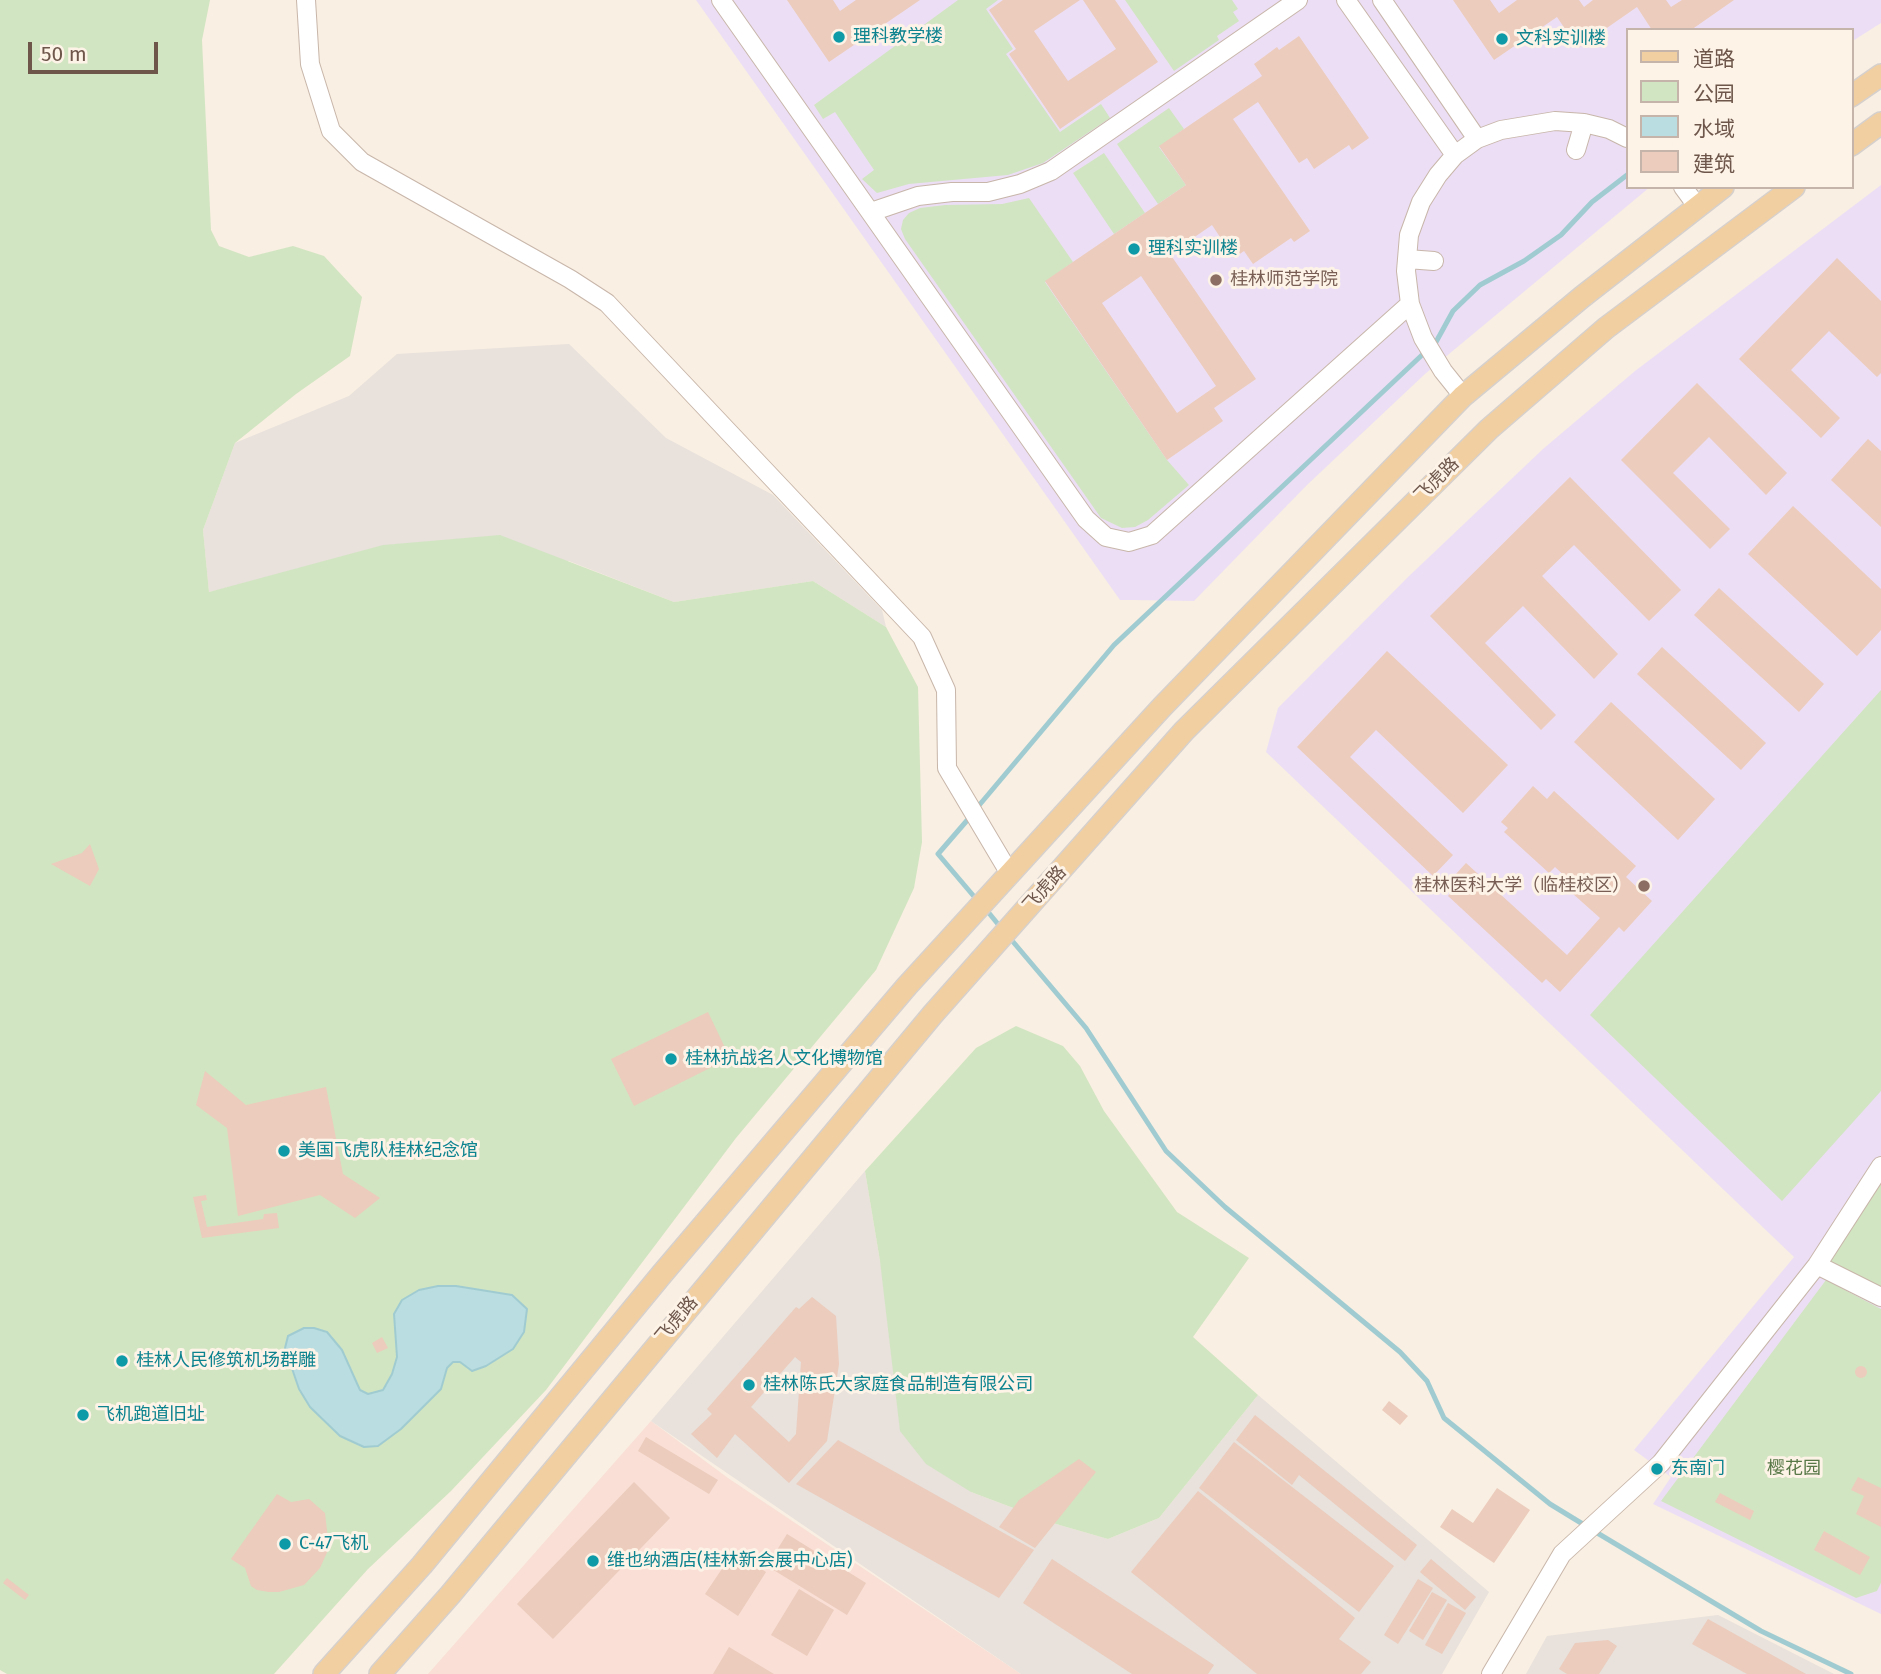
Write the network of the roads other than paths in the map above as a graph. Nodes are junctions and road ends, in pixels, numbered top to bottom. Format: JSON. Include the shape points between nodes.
{"nodes":[{"id":1,"x":306,"y":0,"type":"edge"},
{"id":2,"x":721,"y":0,"type":"edge"},
{"id":3,"x":1298,"y":0,"type":"edge"},
{"id":4,"x":1346,"y":0,"type":"edge"},
{"id":5,"x":1382,"y":0,"type":"edge"},
{"id":6,"x":1881,"y":75,"type":"edge"},
{"id":7,"x":1853,"y":95,"type":"edge"},
{"id":8,"x":1584,"y":123,"type":"junction"},
{"id":9,"x":1881,"y":123,"type":"edge"},
{"id":10,"x":1626,"y":138,"type":"edge"},
{"id":11,"x":1477,"y":139,"type":"junction"},
{"id":12,"x":1853,"y":144,"type":"edge"},
{"id":13,"x":1576,"y":150,"type":"dead end"},
{"id":14,"x":1455,"y":155,"type":"junction"},
{"id":15,"x":1685,"y":189,"type":"edge"},
{"id":16,"x":1720,"y":189,"type":"edge"},
{"id":17,"x":1791,"y":189,"type":"edge"},
{"id":18,"x":1698,"y":206,"type":"junction"},
{"id":19,"x":872,"y":212,"type":"junction"},
{"id":20,"x":1407,"y":259,"type":"junction"},
{"id":21,"x":1434,"y":261,"type":"dead end"},
{"id":22,"x":1410,"y":304,"type":"junction"},
{"id":23,"x":1463,"y":396,"type":"junction"},
{"id":24,"x":1010,"y":874,"type":"junction"},
{"id":25,"x":1881,"y":1166,"type":"edge"},
{"id":26,"x":1817,"y":1265,"type":"junction"},
{"id":27,"x":1881,"y":1297,"type":"edge"},
{"id":28,"x":324,"y":1674,"type":"edge"},
{"id":29,"x":380,"y":1674,"type":"edge"},
{"id":30,"x":1491,"y":1674,"type":"edge"}],
"edges":[{"from":1,"to":24,"type":"street","via":[[310,64],[331,131],[362,162],[607,303],[922,637],[946,690],[947,768]]},
{"from":2,"to":19,"type":"street"},
{"from":3,"to":19,"type":"street","via":[[1051,171],[988,192],[918,196]]},
{"from":4,"to":14,"type":"street"},
{"from":5,"to":11,"type":"street"},
{"from":6,"to":7,"type":"main road"},
{"from":8,"to":10,"type":"street"},
{"from":8,"to":11,"type":"street","via":[[1527,124]]},
{"from":8,"to":13,"type":"street"},
{"from":9,"to":12,"type":"main road"},
{"from":11,"to":14,"type":"street"},
{"from":14,"to":20,"type":"street","via":[[1421,202],[1409,235]]},
{"from":15,"to":18,"type":"street"},
{"from":16,"to":18,"type":"main road","name":"飞虎路"},
{"from":17,"to":29,"type":"main road","name":"飞虎路","via":[[1606,328],[1489,429],[1184,731],[933,1014]]},
{"from":18,"to":23,"type":"main road","name":"飞虎路"},
{"from":19,"to":22,"type":"street","via":[[1086,519],[1116,541],[1152,535]]},
{"from":20,"to":21,"type":"street"},
{"from":20,"to":22,"type":"street"},
{"from":22,"to":23,"type":"street","via":[[1423,338]]},
{"from":23,"to":24,"type":"main road","name":"飞虎路","via":[[1162,707]]},
{"from":24,"to":28,"type":"main road","name":"飞虎路","via":[[907,986],[422,1564]]},
{"from":25,"to":26,"type":"street"},
{"from":26,"to":27,"type":"street"},
{"from":26,"to":30,"type":"street","via":[[1661,1463],[1562,1554]]}]}
